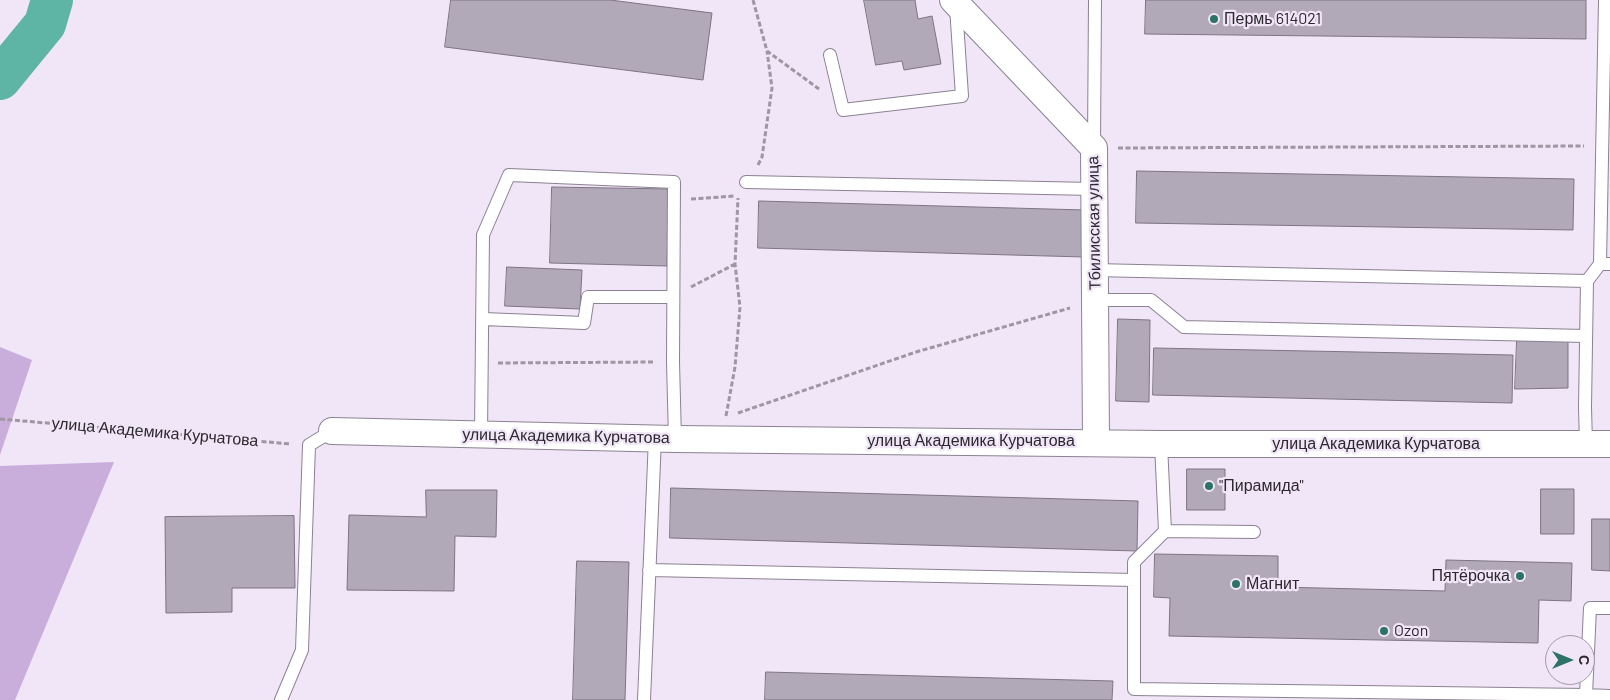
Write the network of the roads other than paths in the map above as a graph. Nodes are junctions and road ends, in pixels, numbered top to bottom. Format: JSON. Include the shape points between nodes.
{"nodes":[{"id":1,"x":1095,"y":0,"type":"edge"},
{"id":2,"x":1605,"y":0,"type":"edge"},
{"id":3,"x":955,"y":2,"type":"edge"},
{"id":4,"x":830,"y":55,"type":"dead end"},
{"id":5,"x":1094,"y":148,"type":"junction"},
{"id":6,"x":746,"y":182,"type":"road end"},
{"id":7,"x":1094,"y":190,"type":"junction"},
{"id":8,"x":1605,"y":264,"type":"edge"},
{"id":9,"x":1094,"y":270,"type":"junction"},
{"id":10,"x":1587,"y":281,"type":"junction"},
{"id":11,"x":673,"y":297,"type":"junction"},
{"id":12,"x":1095,"y":300,"type":"junction"},
{"id":13,"x":483,"y":319,"type":"junction"},
{"id":14,"x":1586,"y":336,"type":"junction"},
{"id":15,"x":332,"y":431,"type":"joint"},
{"id":16,"x":481,"y":434,"type":"junction"},
{"id":17,"x":665,"y":438,"type":"junction"},
{"id":18,"x":1096,"y":442,"type":"junction"},
{"id":19,"x":1161,"y":444,"type":"junction"},
{"id":20,"x":1598,"y":444,"type":"edge"},
{"id":21,"x":1165,"y":531,"type":"junction"},
{"id":22,"x":1254,"y":532,"type":"dead end"},
{"id":23,"x":650,"y":570,"type":"junction"},
{"id":24,"x":1134,"y":580,"type":"junction"},
{"id":25,"x":1610,"y":608,"type":"edge"},
{"id":26,"x":1134,"y":695,"type":"edge"},
{"id":27,"x":1586,"y":695,"type":"junction"},
{"id":28,"x":1610,"y":696,"type":"edge"},
{"id":29,"x":281,"y":700,"type":"edge"},
{"id":30,"x":644,"y":700,"type":"edge"}],
"edges":[{"from":1,"to":5,"type":"lane"},
{"from":2,"to":8,"type":"lane","via":[[1602,146]]},
{"from":3,"to":4,"type":"lane","via":[[962,96],[843,110]]},
{"from":3,"to":5,"type":"street","name":"Тбилисская улица"},
{"from":5,"to":7,"type":"street","name":"Тбилисская улица"},
{"from":6,"to":7,"type":"lane"},
{"from":7,"to":9,"type":"street","name":"Тбилисская улица"},
{"from":8,"to":10,"type":"lane"},
{"from":9,"to":10,"type":"lane"},
{"from":9,"to":12,"type":"street","name":"Тбилисская улица"},
{"from":10,"to":14,"type":"lane"},
{"from":11,"to":13,"type":"lane","via":[[588,297],[584,323]]},
{"from":11,"to":13,"type":"lane","via":[[674,182],[509,175],[484,235]]},
{"from":11,"to":17,"type":"lane","via":[[673,362]]},
{"from":12,"to":14,"type":"lane","via":[[1151,300],[1184,327]]},
{"from":12,"to":18,"type":"street","name":"Тбилисская улица"},
{"from":13,"to":16,"type":"lane"},
{"from":14,"to":20,"type":"lane"},
{"from":15,"to":16,"type":"street","name":"улица Академика Курчатова"},
{"from":15,"to":29,"type":"lane","via":[[310,445],[302,650]]},
{"from":16,"to":17,"type":"street","name":"улица Академика Курчатова"},
{"from":17,"to":18,"type":"street","name":"улица Академика Курчатова"},
{"from":17,"to":23,"type":"lane"},
{"from":18,"to":19,"type":"street","name":"улица Академика Курчатова"},
{"from":19,"to":20,"type":"street","name":"улица Академика Курчатова"},
{"from":19,"to":21,"type":"lane"},
{"from":21,"to":22,"type":"lane"},
{"from":21,"to":24,"type":"lane","via":[[1134,562]]},
{"from":23,"to":24,"type":"lane"},
{"from":23,"to":30,"type":"lane"},
{"from":24,"to":26,"type":"lane"},
{"from":25,"to":27,"type":"lane","via":[[1590,608]]},
{"from":26,"to":27,"type":"lane"},
{"from":27,"to":28,"type":"lane"}]}
